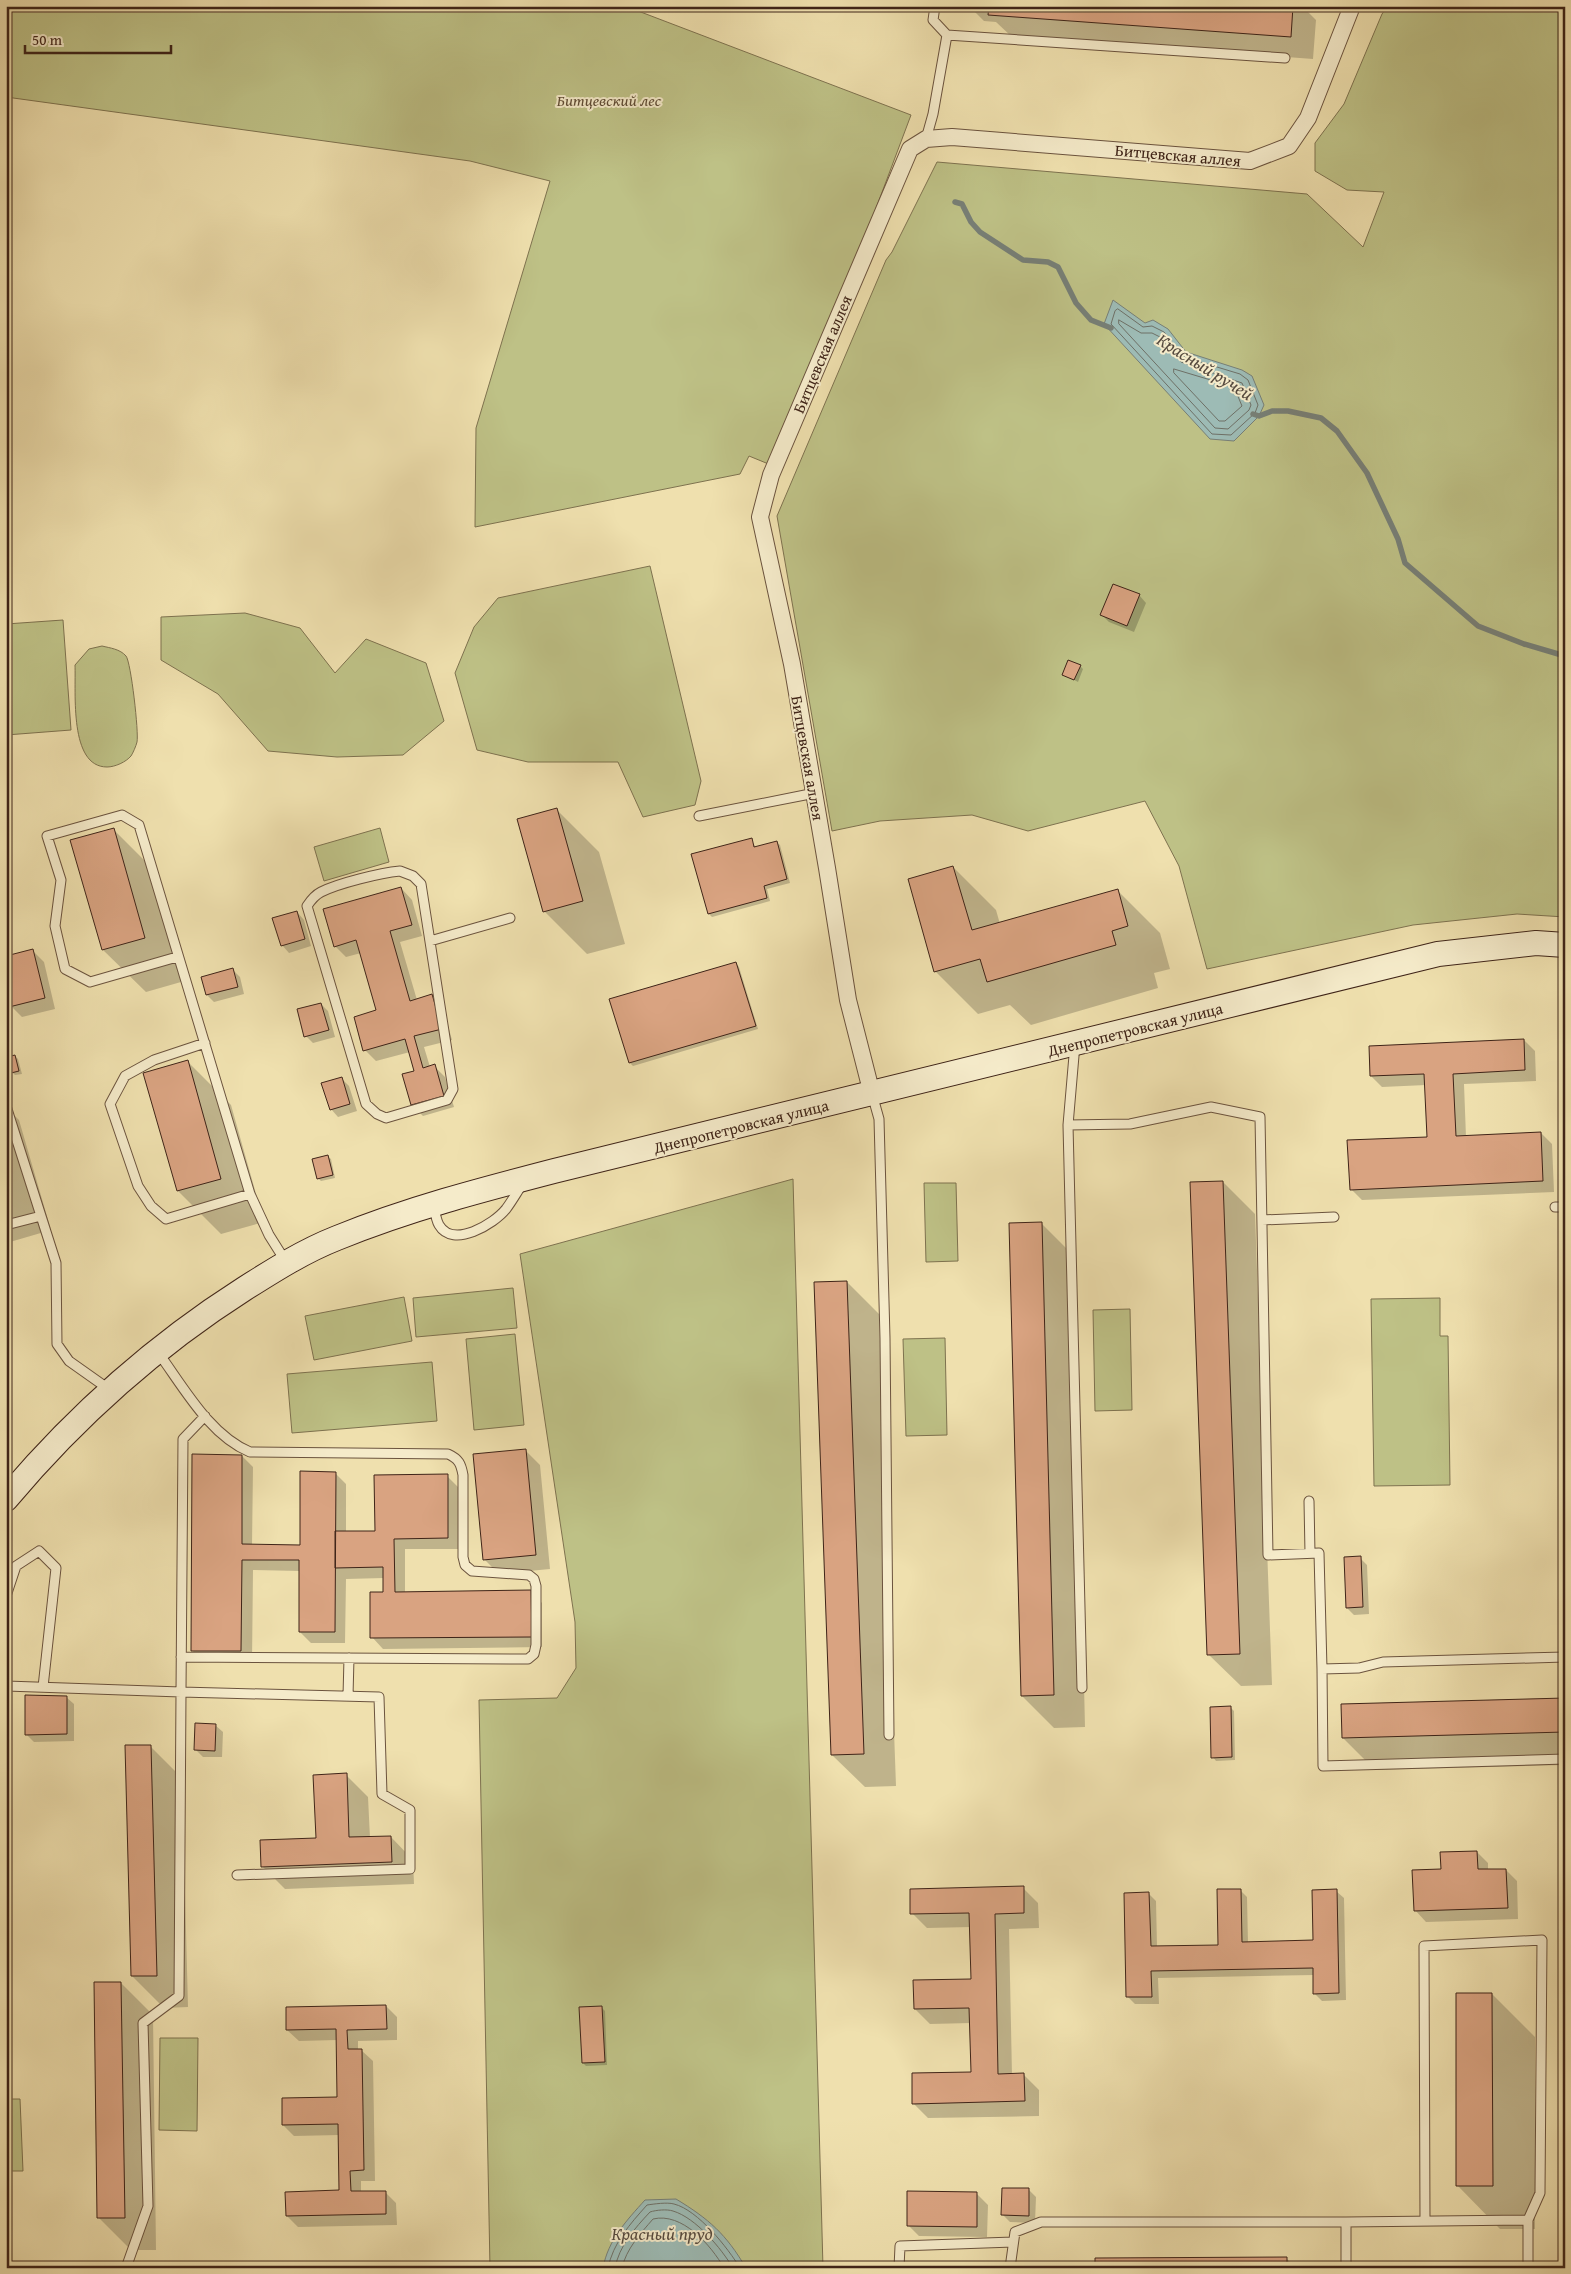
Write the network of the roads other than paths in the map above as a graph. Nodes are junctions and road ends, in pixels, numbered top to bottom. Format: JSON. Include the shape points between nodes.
{"nodes":[{"id":1,"x":935,"y":6,"type":"edge"},
{"id":2,"x":1352,"y":6,"type":"edge"},
{"id":3,"x":947,"y":35,"type":"junction"},
{"id":4,"x":1286,"y":58,"type":"dead end"},
{"id":5,"x":926,"y":139,"type":"junction"},
{"id":6,"x":815,"y":793,"type":"junction"},
{"id":7,"x":699,"y":816,"type":"dead end"},
{"id":8,"x":510,"y":918,"type":"dead end"},
{"id":9,"x":430,"y":941,"type":"junction"},
{"id":10,"x":1565,"y":945,"type":"edge"},
{"id":11,"x":177,"y":956,"type":"junction"},
{"id":12,"x":205,"y":1043,"type":"junction"},
{"id":13,"x":1075,"y":1044,"type":"junction"},
{"id":14,"x":872,"y":1094,"type":"junction"},
{"id":15,"x":6,"y":1106,"type":"edge"},
{"id":16,"x":1068,"y":1124,"type":"junction"},
{"id":17,"x":526,"y":1178,"type":"junction"},
{"id":18,"x":250,"y":1194,"type":"junction"},
{"id":19,"x":433,"y":1203,"type":"junction"},
{"id":20,"x":1565,"y":1206,"type":"edge"},
{"id":21,"x":1554,"y":1207,"type":"dead end"},
{"id":22,"x":41,"y":1216,"type":"junction"},
{"id":23,"x":1334,"y":1217,"type":"dead end"},
{"id":24,"x":1262,"y":1220,"type":"junction"},
{"id":25,"x":6,"y":1225,"type":"edge"},
{"id":26,"x":286,"y":1263,"type":"junction"},
{"id":27,"x":157,"y":1351,"type":"junction"},
{"id":28,"x":110,"y":1390,"type":"junction"},
{"id":29,"x":205,"y":1416,"type":"junction"},
{"id":30,"x":6,"y":1499,"type":"edge"},
{"id":31,"x":1309,"y":1501,"type":"dead end"},
{"id":32,"x":1310,"y":1553,"type":"junction"},
{"id":33,"x":6,"y":1596,"type":"edge"},
{"id":34,"x":181,"y":1657,"type":"junction"},
{"id":35,"x":349,"y":1658,"type":"junction"},
{"id":36,"x":1565,"y":1658,"type":"edge"},
{"id":37,"x":1322,"y":1669,"type":"junction"},
{"id":38,"x":6,"y":1686,"type":"edge"},
{"id":39,"x":44,"y":1688,"type":"junction"},
{"id":40,"x":1082,"y":1688,"type":"dead end"},
{"id":41,"x":181,"y":1692,"type":"junction"},
{"id":42,"x":348,"y":1696,"type":"junction"},
{"id":43,"x":890,"y":1735,"type":"dead end"},
{"id":44,"x":1565,"y":1759,"type":"edge"},
{"id":45,"x":237,"y":1875,"type":"dead end"},
{"id":46,"x":1528,"y":2220,"type":"junction"},
{"id":47,"x":1425,"y":2221,"type":"junction"},
{"id":48,"x":1346,"y":2222,"type":"junction"},
{"id":49,"x":1013,"y":2242,"type":"junction"},
{"id":50,"x":126,"y":2268,"type":"edge"},
{"id":51,"x":899,"y":2268,"type":"edge"},
{"id":52,"x":1010,"y":2268,"type":"edge"},
{"id":53,"x":1346,"y":2268,"type":"edge"},
{"id":54,"x":1528,"y":2268,"type":"edge"}],
"edges":[{"from":1,"to":3,"type":"lane","via":[[933,20]]},
{"from":2,"to":5,"type":"street","name":"Битцевская аллея","via":[[1308,118],[1289,146],[1250,161],[952,137]]},
{"from":3,"to":4,"type":"lane"},
{"from":3,"to":5,"type":"lane","via":[[934,114]]},
{"from":5,"to":6,"type":"street","name":"Битцевская аллея","via":[[910,149],[771,475],[760,517]]},
{"from":6,"to":7,"type":"lane"},
{"from":6,"to":14,"type":"street","name":"Битцевская аллея","via":[[848,1000]]},
{"from":8,"to":9,"type":"lane"},
{"from":9,"to":9,"type":"lane","via":[[453,1089],[447,1100],[386,1118],[366,1104],[307,906],[328,889],[400,871],[413,876],[421,884]]},
{"from":10,"to":13,"type":"street","name":"Днепропетровская улица","via":[[1536,943],[1438,954]]},
{"from":11,"to":11,"type":"lane","via":[[90,982],[65,969],[54,926],[60,880],[47,836],[122,815],[139,825]]},
{"from":11,"to":12,"type":"lane"},
{"from":12,"to":18,"type":"lane"},
{"from":12,"to":18,"type":"lane","via":[[154,1060],[125,1076],[110,1104],[138,1186],[151,1206],[166,1219]]},
{"from":13,"to":14,"type":"street","name":"Днепропетровская улица"},
{"from":13,"to":16,"type":"lane"},
{"from":14,"to":17,"type":"street","name":"Днепропетровская улица"},
{"from":14,"to":43,"type":"lane","via":[[879,1119]]},
{"from":15,"to":22,"type":"lane"},
{"from":16,"to":24,"type":"lane","via":[[1130,1124],[1211,1107],[1260,1117]]},
{"from":16,"to":40,"type":"lane"},
{"from":17,"to":19,"type":"street","name":"Днепропетровская улица"},
{"from":17,"to":19,"type":"lane","via":[[505,1211],[482,1229],[462,1235],[449,1234],[439,1225]]},
{"from":18,"to":26,"type":"lane"},
{"from":19,"to":26,"type":"street","name":"Днепропетровская улица","via":[[336,1238]]},
{"from":20,"to":21,"type":"lane"},
{"from":22,"to":25,"type":"lane"},
{"from":22,"to":28,"type":"lane","via":[[56,1263],[57,1344],[69,1361]]},
{"from":23,"to":24,"type":"lane"},
{"from":24,"to":32,"type":"lane","via":[[1268,1555]]},
{"from":26,"to":27,"type":"street","name":"Днепропетровская улица","via":[[182,1330]]},
{"from":27,"to":28,"type":"street","name":"Днепропетровская улица"},
{"from":27,"to":29,"type":"lane"},
{"from":28,"to":30,"type":"street","name":"Днепропетровская улица"},
{"from":29,"to":34,"type":"lane","via":[[183,1439]]},
{"from":29,"to":35,"type":"lane","via":[[225,1439],[250,1452],[448,1454],[461,1464],[463,1475],[462,1557],[465,1565],[472,1571],[523,1573],[534,1579],[536,1645],[534,1654],[528,1659]]},
{"from":31,"to":32,"type":"lane"},
{"from":32,"to":37,"type":"lane","via":[[1319,1552]]},
{"from":33,"to":39,"type":"lane","via":[[16,1566],[39,1551],[56,1568]]},
{"from":34,"to":35,"type":"lane"},
{"from":34,"to":41,"type":"lane"},
{"from":35,"to":42,"type":"lane"},
{"from":36,"to":37,"type":"lane","via":[[1383,1662],[1359,1668]]},
{"from":37,"to":44,"type":"lane","via":[[1323,1766]]},
{"from":38,"to":39,"type":"lane"},
{"from":39,"to":41,"type":"lane"},
{"from":41,"to":42,"type":"lane"},
{"from":41,"to":50,"type":"lane","via":[[179,1996],[143,2023],[148,2206]]},
{"from":42,"to":45,"type":"lane","via":[[378,1697],[382,1794],[410,1810],[410,1869]]},
{"from":46,"to":47,"type":"lane"},
{"from":46,"to":47,"type":"lane","via":[[1540,2193],[1542,1940],[1424,1946]]},
{"from":46,"to":54,"type":"lane"},
{"from":47,"to":48,"type":"lane"},
{"from":48,"to":49,"type":"lane","via":[[1041,2222],[1014,2232]]},
{"from":48,"to":53,"type":"lane"},
{"from":49,"to":51,"type":"lane","via":[[900,2246]]},
{"from":49,"to":52,"type":"lane"}]}
